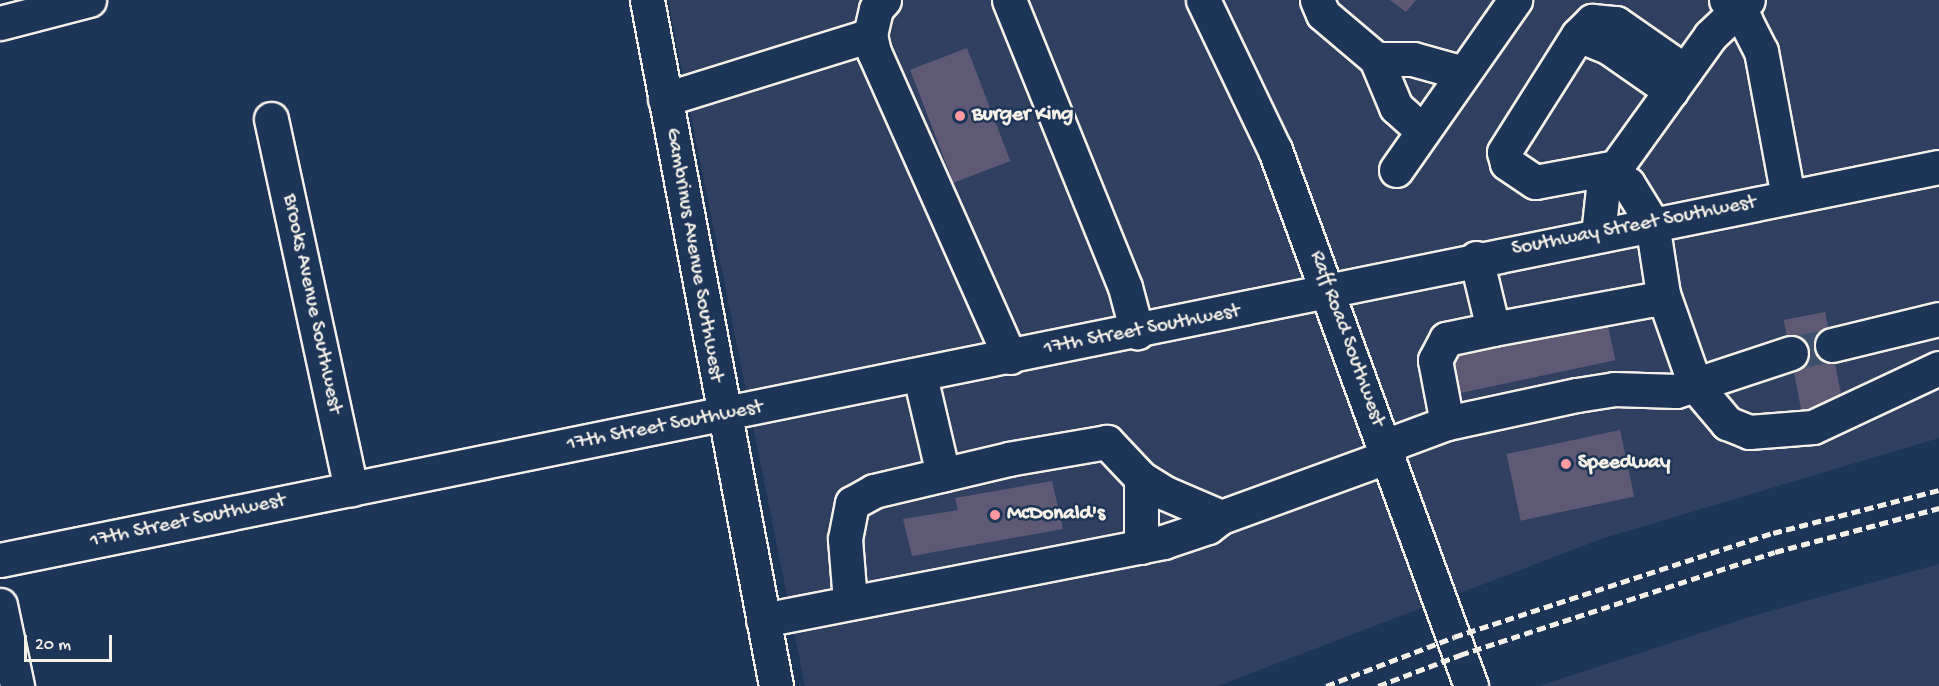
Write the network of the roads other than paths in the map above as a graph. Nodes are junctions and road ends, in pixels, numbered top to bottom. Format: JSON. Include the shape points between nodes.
{"nodes":[{"id":1,"x":89,"y":0,"type":"edge"},
{"id":2,"x":647,"y":0,"type":"edge"},
{"id":3,"x":884,"y":0,"type":"edge"},
{"id":4,"x":1009,"y":0,"type":"edge"},
{"id":5,"x":1203,"y":0,"type":"edge"},
{"id":6,"x":1317,"y":0,"type":"edge"},
{"id":7,"x":1515,"y":0,"type":"edge"},
{"id":8,"x":1737,"y":4,"type":"edge"},
{"id":9,"x":0,"y":23,"type":"edge"},
{"id":10,"x":870,"y":35,"type":"junction"},
{"id":11,"x":1376,"y":59,"type":"junction"},
{"id":12,"x":1463,"y":73,"type":"junction"},
{"id":13,"x":1678,"y":81,"type":"junction"},
{"id":14,"x":665,"y":99,"type":"junction"},
{"id":15,"x":271,"y":119,"type":"dead end"},
{"id":16,"x":1423,"y":131,"type":"junction"},
{"id":17,"x":1939,"y":167,"type":"edge"},
{"id":18,"x":1396,"y":170,"type":"dead end"},
{"id":19,"x":1616,"y":173,"type":"junction"},
{"id":20,"x":1788,"y":196,"type":"junction"},
{"id":21,"x":1652,"y":223,"type":"junction"},
{"id":22,"x":1598,"y":234,"type":"junction"},
{"id":23,"x":1476,"y":258,"type":"junction"},
{"id":24,"x":1330,"y":291,"type":"junction"},
{"id":25,"x":1663,"y":294,"type":"junction"},
{"id":26,"x":1939,"y":319,"type":"edge"},
{"id":27,"x":1493,"y":329,"type":"junction"},
{"id":28,"x":1137,"y":332,"type":"junction"},
{"id":29,"x":1832,"y":345,"type":"tunnel mouth"},
{"id":30,"x":1791,"y":353,"type":"tunnel mouth"},
{"id":31,"x":1010,"y":357,"type":"junction"},
{"id":32,"x":1939,"y":368,"type":"edge"},
{"id":33,"x":920,"y":376,"type":"junction"},
{"id":34,"x":1695,"y":385,"type":"junction"},
{"id":35,"x":723,"y":416,"type":"junction"},
{"id":36,"x":1447,"y":423,"type":"junction"},
{"id":37,"x":1387,"y":451,"type":"junction"},
{"id":38,"x":943,"y":474,"type":"junction"},
{"id":39,"x":1141,"y":478,"type":"junction"},
{"id":40,"x":351,"y":489,"type":"junction"},
{"id":41,"x":1221,"y":517,"type":"junction"},
{"id":42,"x":1141,"y":547,"type":"junction"},
{"id":43,"x":0,"y":560,"type":"edge"},
{"id":44,"x":850,"y":601,"type":"junction"},
{"id":45,"x":0,"y":605,"type":"edge"},
{"id":46,"x":763,"y":620,"type":"junction"},
{"id":47,"x":17,"y":686,"type":"edge"},
{"id":48,"x":776,"y":686,"type":"edge"},
{"id":49,"x":1471,"y":686,"type":"edge"}],
"edges":[{"from":1,"to":9,"type":"main road"},
{"from":2,"to":14,"type":"main road","name":"Gambrinus Avenue Southwest"},
{"from":3,"to":10,"type":"main road","via":[[876,9]]},
{"from":4,"to":28,"type":"main road","via":[[1125,287]]},
{"from":5,"to":24,"type":"main road","name":"Raff Road Southwest","via":[[1275,150]]},
{"from":6,"to":11,"type":"main road","via":[[1323,14]]},
{"from":7,"to":12,"type":"main road"},
{"from":8,"to":13,"type":"main road"},
{"from":8,"to":20,"type":"main road","via":[[1761,51]]},
{"from":10,"to":14,"type":"main road"},
{"from":10,"to":31,"type":"main road","via":[[874,52]]},
{"from":11,"to":12,"type":"main road","via":[[1413,59]]},
{"from":11,"to":16,"type":"main road","via":[[1396,107]]},
{"from":12,"to":16,"type":"main road"},
{"from":13,"to":19,"type":"main road"},
{"from":13,"to":19,"type":"main road","via":[[1578,36],[1504,152],[1507,163],[1535,182]]},
{"from":14,"to":35,"type":"main road","name":"Gambrinus Avenue Southwest"},
{"from":15,"to":40,"type":"main road","name":"Brooks Avenue Southwest"},
{"from":16,"to":18,"type":"main road"},
{"from":17,"to":20,"type":"main road","name":"Southway Street Southwest"},
{"from":19,"to":21,"type":"main road","via":[[1628,184]]},
{"from":19,"to":22,"type":"main road","via":[[1603,189]]},
{"from":20,"to":21,"type":"main road","name":"Southway Street Southwest"},
{"from":21,"to":22,"type":"main road","name":"Southway Street Southwest"},
{"from":21,"to":25,"type":"main road"},
{"from":22,"to":23,"type":"main road","name":"Southway Street Southwest"},
{"from":23,"to":24,"type":"main road","name":"Southway Street Southwest"},
{"from":23,"to":27,"type":"main road"},
{"from":24,"to":28,"type":"main road","name":"17th Street Southwest"},
{"from":24,"to":37,"type":"main road","name":"Raff Road Southwest"},
{"from":25,"to":27,"type":"main road","via":[[1650,300]]},
{"from":25,"to":34,"type":"main road"},
{"from":26,"to":29,"type":"main road"},
{"from":27,"to":36,"type":"main road","via":[[1446,339],[1435,360]]},
{"from":28,"to":31,"type":"main road","name":"17th Street Southwest"},
{"from":30,"to":34,"type":"main road"},
{"from":31,"to":33,"type":"main road","name":"17th Street Southwest"},
{"from":32,"to":34,"type":"main road","via":[[1813,427],[1749,432],[1727,423]]},
{"from":33,"to":35,"type":"main road","name":"17th Street Southwest"},
{"from":33,"to":38,"type":"main road"},
{"from":34,"to":36,"type":"main road","via":[[1676,391],[1614,389]]},
{"from":35,"to":40,"type":"main road","name":"17th Street Southwest"},
{"from":35,"to":46,"type":"main road","name":"Gambrinus Avenue Southwest"},
{"from":36,"to":37,"type":"main road"},
{"from":37,"to":41,"type":"main road"},
{"from":37,"to":49,"type":"main road","name":"Raff Road Southwest"},
{"from":38,"to":39,"type":"main road","via":[[1107,442]]},
{"from":38,"to":44,"type":"main road","via":[[874,491],[852,503],[845,539]]},
{"from":39,"to":41,"type":"main road"},
{"from":39,"to":42,"type":"main road"},
{"from":40,"to":43,"type":"main road","name":"17th Street Southwest"},
{"from":41,"to":42,"type":"main road","via":[[1208,527]]},
{"from":42,"to":44,"type":"main road"},
{"from":44,"to":46,"type":"main road"},
{"from":45,"to":47,"type":"main road"},
{"from":46,"to":48,"type":"main road","name":"Gambrinus Avenue Southwest"}]}
